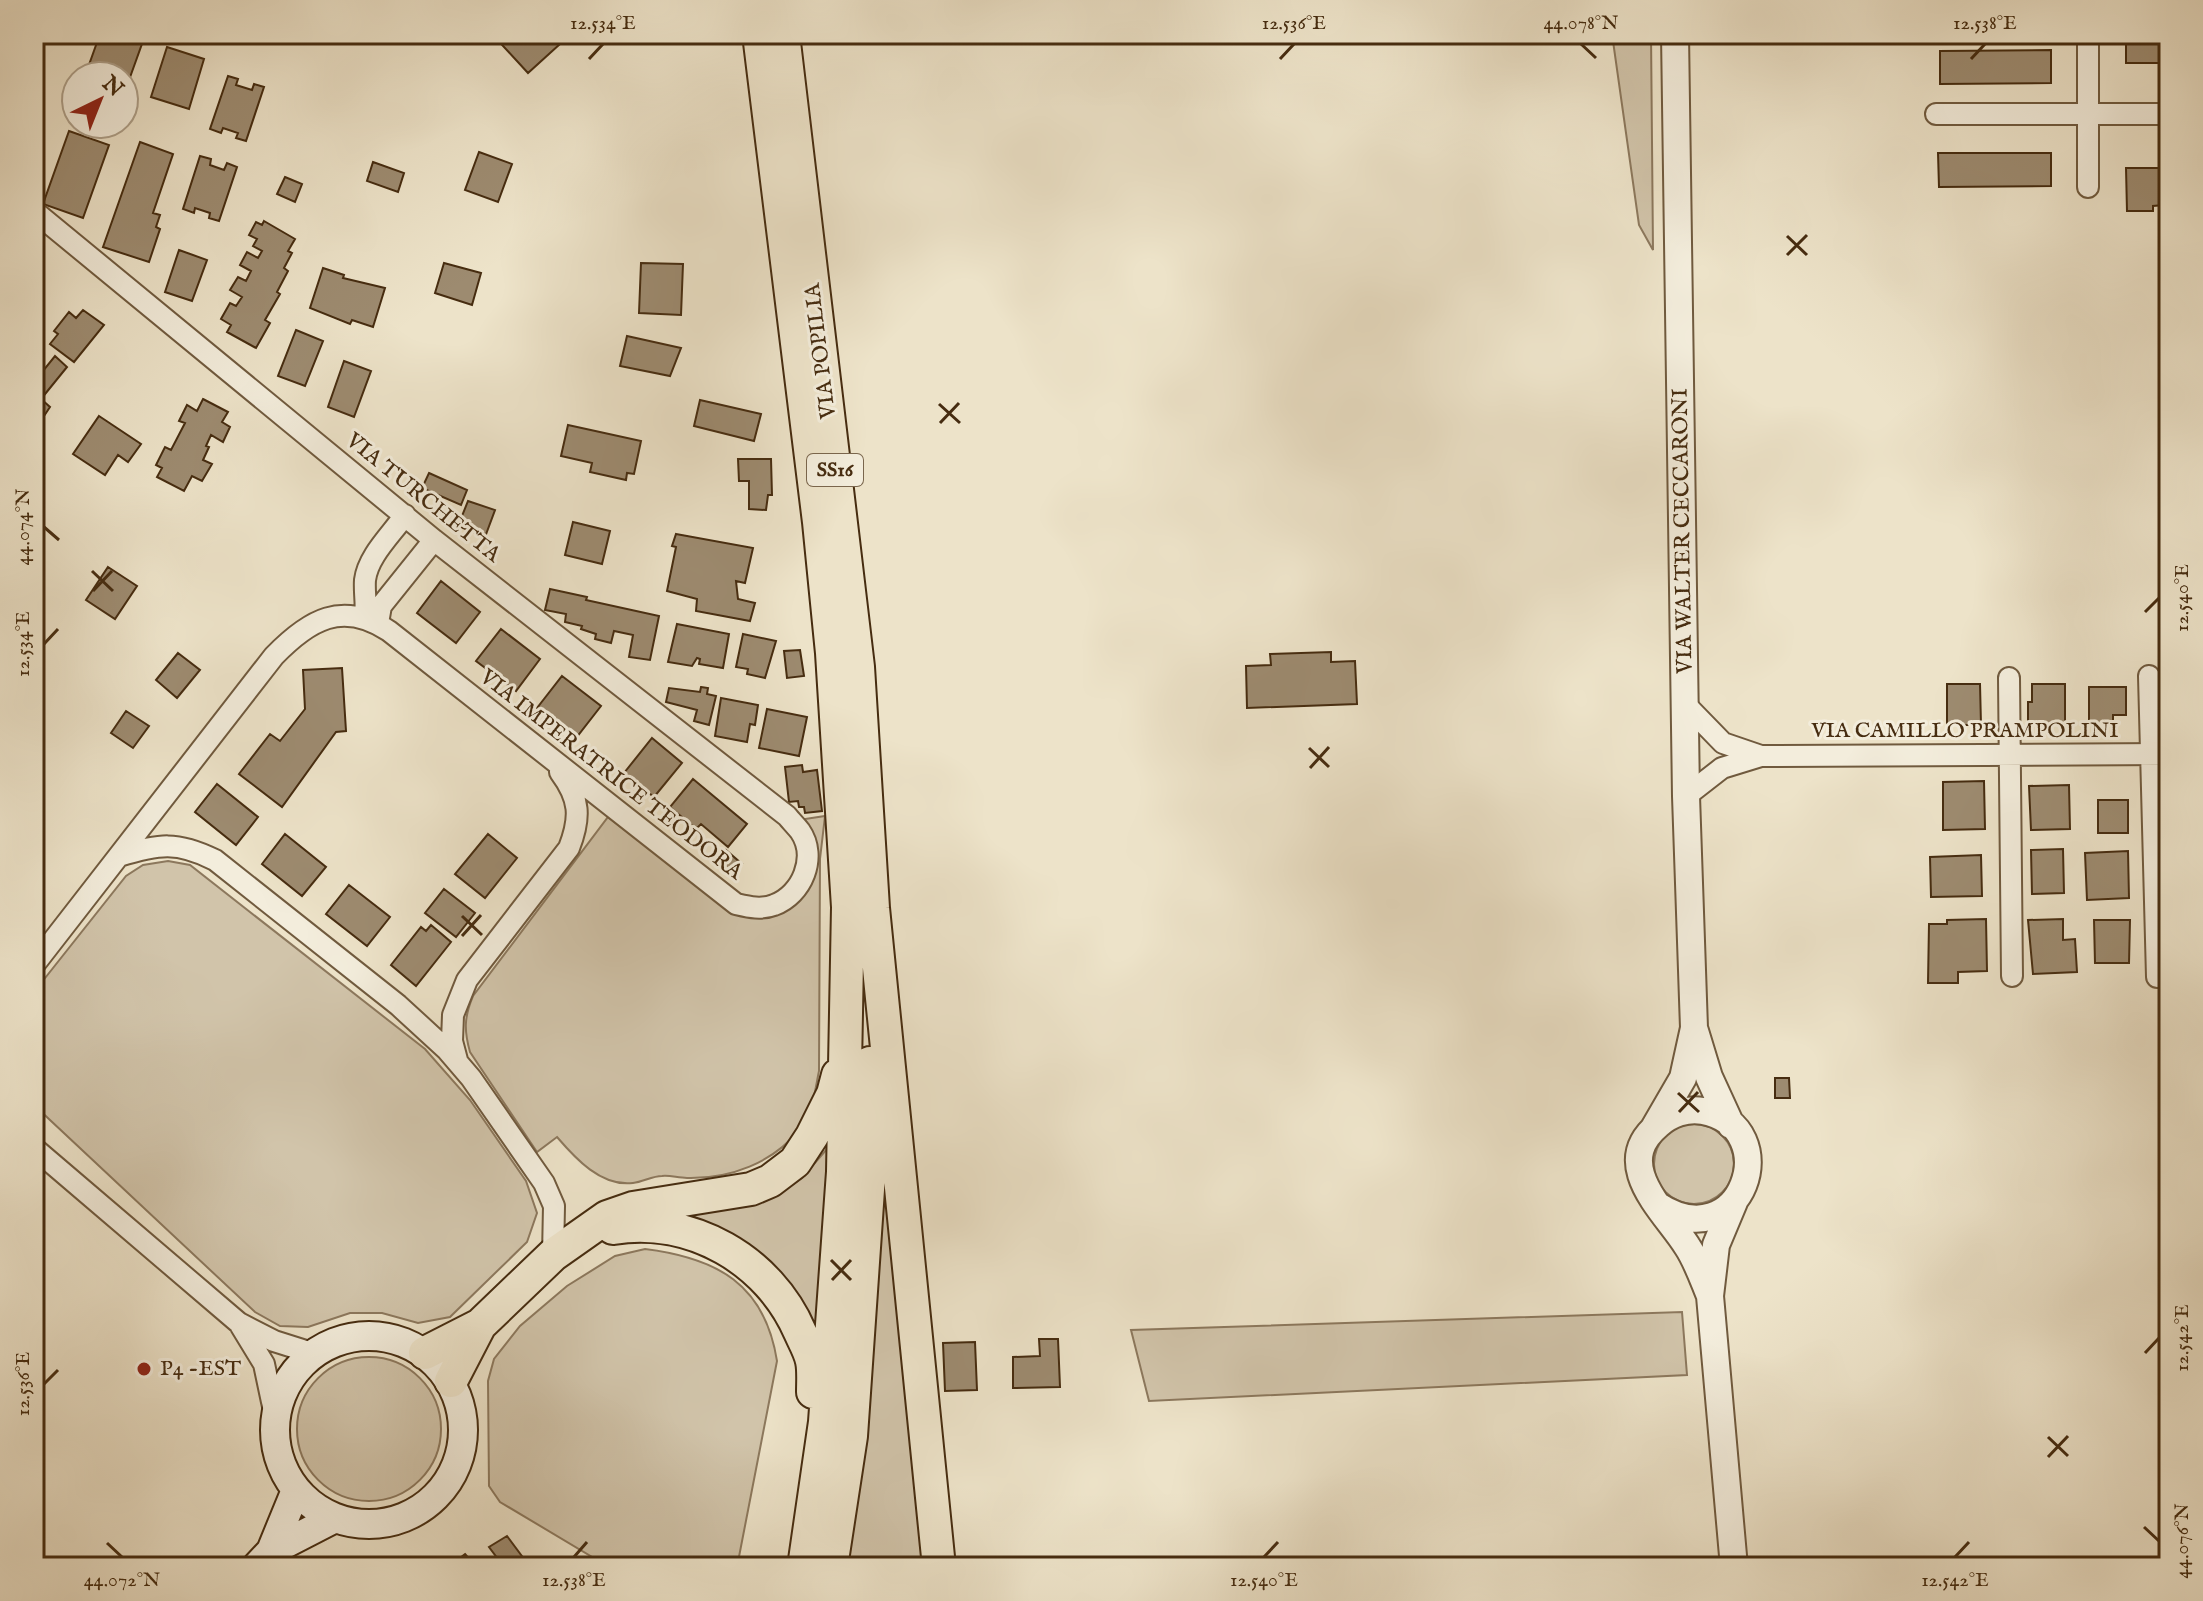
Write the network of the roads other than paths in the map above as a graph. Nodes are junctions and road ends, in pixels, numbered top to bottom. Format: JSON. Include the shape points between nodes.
{"nodes":[{"id":1,"x":759,"y":34,"type":"edge"},
{"id":2,"x":783,"y":34,"type":"edge"},
{"id":3,"x":1675,"y":34,"type":"edge"},
{"id":4,"x":2088,"y":34,"type":"edge"},
{"id":5,"x":2088,"y":113,"type":"junction"},
{"id":6,"x":1936,"y":114,"type":"dead end"},
{"id":7,"x":2169,"y":114,"type":"edge"},
{"id":8,"x":2088,"y":187,"type":"dead end"},
{"id":9,"x":34,"y":211,"type":"edge"},
{"id":10,"x":405,"y":515,"type":"junction"},
{"id":11,"x":434,"y":540,"type":"junction"},
{"id":12,"x":372,"y":621,"type":"junction"},
{"id":13,"x":2149,"y":676,"type":"dead end"},
{"id":14,"x":2009,"y":678,"type":"dead end"},
{"id":15,"x":1686,"y":705,"type":"junction"},
{"id":16,"x":2160,"y":754,"type":"edge"},
{"id":17,"x":2010,"y":755,"type":"junction"},
{"id":18,"x":1761,"y":756,"type":"junction"},
{"id":19,"x":551,"y":759,"type":"junction"},
{"id":20,"x":1686,"y":796,"type":"junction"},
{"id":21,"x":787,"y":816,"type":"joint"},
{"id":22,"x":119,"y":856,"type":"junction"},
{"id":23,"x":861,"y":908,"type":"junction"},
{"id":24,"x":34,"y":965,"type":"edge"},
{"id":25,"x":2012,"y":976,"type":"dead end"},
{"id":26,"x":2157,"y":977,"type":"dead end"},
{"id":27,"x":1694,"y":1028,"type":"junction"},
{"id":28,"x":848,"y":1041,"type":"junction"},
{"id":29,"x":457,"y":1062,"type":"junction"},
{"id":30,"x":1731,"y":1125,"type":"junction"},
{"id":31,"x":1654,"y":1128,"type":"junction"},
{"id":32,"x":34,"y":1148,"type":"edge"},
{"id":33,"x":1734,"y":1202,"type":"junction"},
{"id":34,"x":1657,"y":1205,"type":"junction"},
{"id":35,"x":586,"y":1233,"type":"junction"},
{"id":36,"x":553,"y":1255,"type":"junction"},
{"id":37,"x":1710,"y":1296,"type":"junction"},
{"id":38,"x":239,"y":1323,"type":"junction"},
{"id":39,"x":480,"y":1325,"type":"junction"},
{"id":40,"x":312,"y":1353,"type":"junction"},
{"id":41,"x":425,"y":1353,"type":"junction"},
{"id":42,"x":451,"y":1381,"type":"junction"},
{"id":43,"x":275,"y":1416,"type":"junction"},
{"id":44,"x":296,"y":1490,"type":"junction"},
{"id":45,"x":335,"y":1518,"type":"junction"},
{"id":46,"x":264,"y":1559,"type":"edge"},
{"id":47,"x":804,"y":1567,"type":"edge"},
{"id":48,"x":831,"y":1567,"type":"edge"},
{"id":49,"x":939,"y":1567,"type":"edge"},
{"id":50,"x":1734,"y":1567,"type":"edge"}],
"edges":[{"from":1,"to":23,"type":"main road","name":"VIA POPILIA","number":"SS16"},
{"from":2,"to":23,"type":"main road","name":"VIA POPILIA","number":"SS16","via":[[858,667]]},
{"from":3,"to":15,"type":"street","name":"VIA WALTER CECCARONI"},
{"from":4,"to":5,"type":"street"},
{"from":5,"to":6,"type":"street"},
{"from":5,"to":7,"type":"street"},
{"from":5,"to":8,"type":"street"},
{"from":9,"to":10,"type":"street","name":"VIA TURCHETTA"},
{"from":10,"to":11,"type":"street","name":"VIA TURCHETTA"},
{"from":10,"to":12,"type":"street","via":[[368,565],[364,584]]},
{"from":11,"to":12,"type":"street"},
{"from":11,"to":21,"type":"street","name":"VIA TURCHETTA"},
{"from":12,"to":19,"type":"street","name":"VIA IMPERATRICE TEODORA"},
{"from":12,"to":22,"type":"street","via":[[336,616],[298,632]]},
{"from":13,"to":16,"type":"street"},
{"from":14,"to":17,"type":"street"},
{"from":15,"to":18,"type":"street","name":"VIA CAMILLO PRAMPOLINI","via":[[1723,743]]},
{"from":15,"to":20,"type":"street","name":"VIA WALTER CECCARONI"},
{"from":16,"to":17,"type":"street","name":"VIA CAMILLO PRAMPOLINI"},
{"from":16,"to":26,"type":"street"},
{"from":17,"to":18,"type":"street","name":"VIA CAMILLO PRAMPOLINI"},
{"from":17,"to":25,"type":"street"},
{"from":18,"to":20,"type":"street","name":"VIA CAMILLO PRAMPOLINI","via":[[1722,768]]},
{"from":19,"to":21,"type":"street","name":"VIA IMPERATRICE TEODORA","via":[[736,904],[772,906],[800,884],[807,850]]},
{"from":19,"to":29,"type":"street","via":[[571,786],[578,825],[569,848],[467,980],[453,1015]]},
{"from":20,"to":27,"type":"street","name":"VIA WALTER CECCARONI"},
{"from":22,"to":24,"type":"street"},
{"from":22,"to":29,"type":"street","via":[[174,845],[215,860],[398,1005]]},
{"from":23,"to":28,"type":"main road","number":"SS16"},
{"from":23,"to":48,"type":"main road","number":"SS16","via":[[869,1175],[851,1436]]},
{"from":23,"to":49,"type":"main road"},
{"from":27,"to":30,"type":"street","name":"VIA WALTER CECCARONI"},
{"from":27,"to":31,"type":"street","name":"VIA WALTER CECCARONI","via":[[1683,1078]]},
{"from":28,"to":35,"type":"main road","via":[[833,1094],[812,1136],[795,1162],[770,1181],[751,1189],[633,1208],[607,1217]]},
{"from":28,"to":47,"type":"main road","number":"SS16","via":[[825,1422]]},
{"from":29,"to":36,"type":"street","via":[[544,1183],[554,1206]]},
{"from":30,"to":31,"type":"street","via":[[1717,1115],[1692,1111],[1668,1117]]},
{"from":30,"to":33,"type":"street","name":"VIA WALTER CECCARONI","via":[[1742,1138],[1748,1163],[1744,1188]]},
{"from":31,"to":34,"type":"street","name":"VIA WALTER CECCARONI","via":[[1640,1167],[1646,1191]]},
{"from":32,"to":38,"type":"street"},
{"from":33,"to":34,"type":"street","via":[[1705,1219],[1688,1219]]},
{"from":33,"to":37,"type":"street","name":"VIA WALTER CECCARONI","via":[[1716,1245]]},
{"from":34,"to":37,"type":"street","name":"VIA WALTER CECCARONI","via":[[1688,1247]]},
{"from":35,"to":36,"type":"main road"},
{"from":35,"to":47,"type":"main road","via":[[638,1224],[681,1231],[715,1242],[773,1287],[812,1361]]},
{"from":36,"to":39,"type":"main road"},
{"from":37,"to":50,"type":"street"},
{"from":38,"to":40,"type":"street"},
{"from":38,"to":43,"type":"street","via":[[264,1364]]},
{"from":39,"to":41,"type":"main road"},
{"from":39,"to":42,"type":"main road"},
{"from":40,"to":41,"type":"main road","via":[[338,1340],[368,1335],[398,1339]]},
{"from":40,"to":43,"type":"main road","via":[[281,1392]]},
{"from":41,"to":42,"type":"main road"},
{"from":42,"to":45,"type":"main road","via":[[461,1409],[463,1438],[457,1466],[441,1491],[419,1510],[393,1521],[363,1524]]},
{"from":43,"to":44,"type":"main road","via":[[282,1468]]},
{"from":44,"to":45,"type":"main road"},
{"from":44,"to":46,"type":"main road"},
{"from":45,"to":46,"type":"main road"}]}
